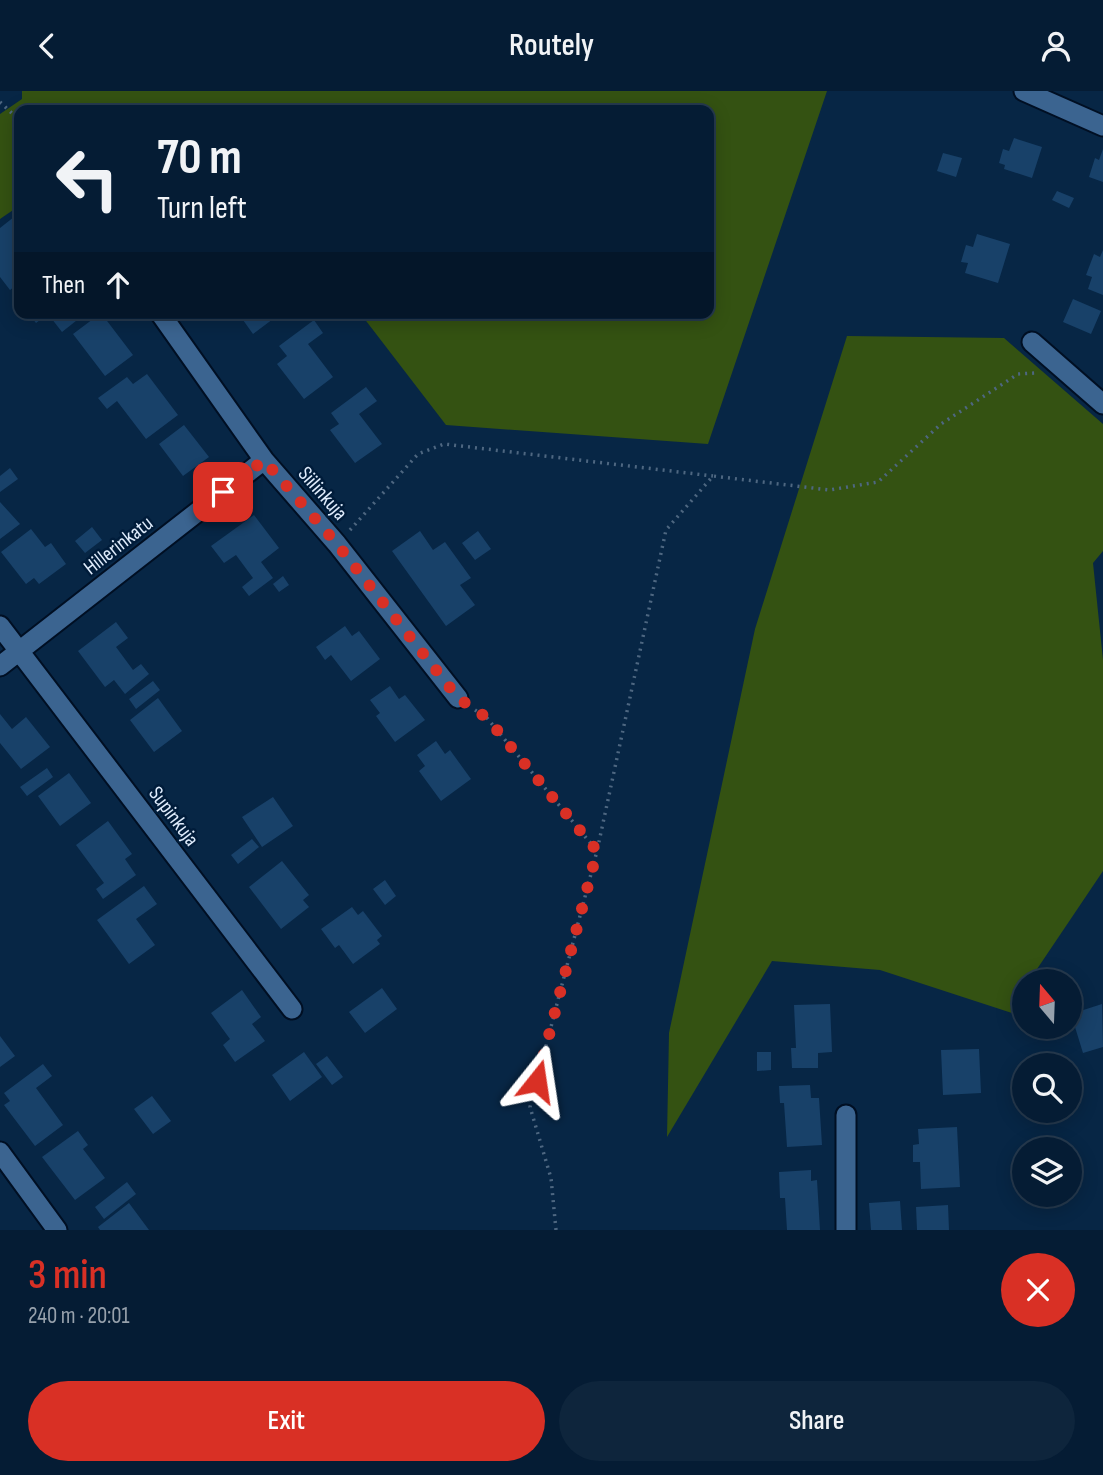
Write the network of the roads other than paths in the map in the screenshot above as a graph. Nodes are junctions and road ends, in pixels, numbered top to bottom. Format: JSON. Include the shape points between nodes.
{"nodes":[{"id":1,"x":1024,"y":91,"type":"edge"},
{"id":2,"x":1103,"y":126,"type":"edge"},
{"id":3,"x":164,"y":319,"type":"edge"},
{"id":4,"x":1031,"y":342,"type":"dead end"},
{"id":5,"x":1103,"y":404,"type":"edge"},
{"id":6,"x":264,"y":460,"type":"junction"},
{"id":7,"x":0,"y":626,"type":"edge"},
{"id":8,"x":19,"y":651,"type":"junction"},
{"id":9,"x":0,"y":666,"type":"edge"},
{"id":10,"x":458,"y":698,"type":"road end"},
{"id":11,"x":292,"y":1009,"type":"dead end"},
{"id":12,"x":846,"y":1115,"type":"dead end"},
{"id":13,"x":0,"y":1152,"type":"edge"},
{"id":14,"x":57,"y":1230,"type":"edge"},
{"id":15,"x":846,"y":1230,"type":"edge"}],
"edges":[{"from":1,"to":2,"type":"street"},
{"from":3,"to":6,"type":"street","name":"Siilinkuja"},
{"from":4,"to":5,"type":"street"},
{"from":6,"to":8,"type":"street","name":"Hillerinkatu"},
{"from":6,"to":10,"type":"street","name":"Siilinkuja","via":[[337,544]]},
{"from":7,"to":8,"type":"street","name":"Supinkuja"},
{"from":8,"to":9,"type":"street","name":"Hillerinkatu"},
{"from":8,"to":11,"type":"street","name":"Supinkuja"},
{"from":12,"to":15,"type":"street"},
{"from":13,"to":14,"type":"street"}]}
